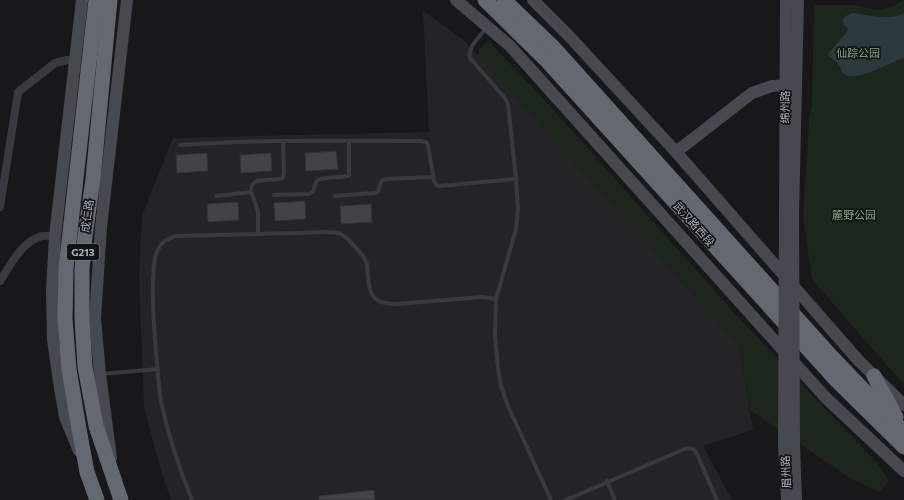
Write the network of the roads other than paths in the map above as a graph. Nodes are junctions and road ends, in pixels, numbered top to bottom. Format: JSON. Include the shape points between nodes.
{"nodes":[{"id":1,"x":82,"y":0,"type":"edge"},
{"id":2,"x":96,"y":0,"type":"edge"},
{"id":3,"x":110,"y":0,"type":"edge"},
{"id":4,"x":127,"y":0,"type":"edge"},
{"id":5,"x":456,"y":0,"type":"edge"},
{"id":6,"x":485,"y":0,"type":"edge"},
{"id":7,"x":504,"y":0,"type":"edge"},
{"id":8,"x":532,"y":0,"type":"edge"},
{"id":9,"x":786,"y":0,"type":"edge"},
{"id":10,"x":798,"y":0,"type":"edge"},
{"id":11,"x":487,"y":26,"type":"junction"},
{"id":12,"x":76,"y":60,"type":"junction"},
{"id":13,"x":790,"y":85,"type":"junction"},
{"id":14,"x":283,"y":141,"type":"junction"},
{"id":15,"x":349,"y":141,"type":"junction"},
{"id":16,"x":180,"y":145,"type":"dead end"},
{"id":17,"x":676,"y":152,"type":"junction"},
{"id":18,"x":434,"y":177,"type":"junction"},
{"id":19,"x":516,"y":179,"type":"junction"},
{"id":20,"x":251,"y":192,"type":"junction"},
{"id":21,"x":274,"y":195,"type":"dead end"},
{"id":22,"x":216,"y":196,"type":"dead end"},
{"id":23,"x":335,"y":196,"type":"dead end"},
{"id":24,"x":0,"y":203,"type":"edge"},
{"id":25,"x":258,"y":234,"type":"junction"},
{"id":26,"x":55,"y":236,"type":"junction"},
{"id":27,"x":0,"y":281,"type":"edge"},
{"id":28,"x":496,"y":299,"type":"junction"},
{"id":29,"x":158,"y":369,"type":"junction"},
{"id":30,"x":100,"y":374,"type":"junction"},
{"id":31,"x":874,"y":376,"type":"junction"},
{"id":32,"x":904,"y":405,"type":"edge"},
{"id":33,"x":904,"y":432,"type":"edge"},
{"id":34,"x":789,"y":445,"type":"junction"},
{"id":35,"x":904,"y":447,"type":"edge"},
{"id":36,"x":904,"y":471,"type":"edge"},
{"id":37,"x":87,"y":472,"type":"junction"},
{"id":38,"x":607,"y":481,"type":"junction"},
{"id":39,"x":114,"y":483,"type":"junction"},
{"id":40,"x":97,"y":500,"type":"edge"},
{"id":41,"x":121,"y":500,"type":"edge"},
{"id":42,"x":192,"y":500,"type":"edge"},
{"id":43,"x":551,"y":500,"type":"edge"},
{"id":44,"x":566,"y":500,"type":"edge"},
{"id":45,"x":615,"y":500,"type":"edge"},
{"id":46,"x":717,"y":500,"type":"edge"},
{"id":47,"x":787,"y":500,"type":"edge"},
{"id":48,"x":796,"y":500,"type":"edge"}],
"edges":[{"from":1,"to":12,"type":"main road"},
{"from":2,"to":37,"type":"highway","name":"成仁路","number":"G213","via":[[66,268],[65,319],[69,369]]},
{"from":3,"to":39,"type":"highway","name":"成仁路","number":"G213","via":[[93,179],[84,236],[82,312],[85,367],[96,426]]},
{"from":4,"to":30,"type":"main road","via":[[95,318]]},
{"from":5,"to":11,"type":"main road"},
{"from":6,"to":35,"type":"highway","name":"武汉路西段","via":[[546,61],[837,381]]},
{"from":7,"to":33,"type":"highway","name":"武汉路西段","via":[[554,48],[831,356]]},
{"from":8,"to":17,"type":"main road","via":[[570,36]]},
{"from":9,"to":13,"type":"main road","name":"绵州路"},
{"from":10,"to":13,"type":"main road","name":"绵州路"},
{"from":11,"to":19,"type":"lane","via":[[469,54],[508,104]]},
{"from":11,"to":36,"type":"main road","via":[[510,46],[826,398]]},
{"from":12,"to":24,"type":"street","via":[[55,63],[18,92]]},
{"from":12,"to":26,"type":"main road"},
{"from":13,"to":17,"type":"main road","via":[[772,86],[752,93]]},
{"from":13,"to":34,"type":"main road","name":"绵州路","bridge":true},
{"from":14,"to":15,"type":"lane"},
{"from":14,"to":16,"type":"lane"},
{"from":14,"to":20,"type":"lane","via":[[283,178],[256,181],[252,184]]},
{"from":15,"to":18,"type":"lane","via":[[426,142]]},
{"from":15,"to":21,"type":"lane","via":[[349,176],[320,179],[316,182],[313,192],[309,194]]},
{"from":17,"to":31,"type":"main road"},
{"from":18,"to":19,"type":"lane","via":[[436,185],[440,186]]},
{"from":18,"to":23,"type":"lane","via":[[386,179],[382,180],[378,192],[374,194]]},
{"from":19,"to":28,"type":"lane","via":[[516,229]]},
{"from":20,"to":22,"type":"lane"},
{"from":20,"to":25,"type":"lane","via":[[258,211]]},
{"from":25,"to":28,"type":"lane","via":[[328,232],[346,237],[366,261],[368,288],[372,296],[386,304],[482,297]]},
{"from":25,"to":29,"type":"lane","via":[[177,236],[162,243],[154,263],[153,291]]},
{"from":26,"to":27,"type":"street","via":[[40,236],[30,241]]},
{"from":26,"to":37,"type":"main road","via":[[52,290],[54,347],[65,417]]},
{"from":28,"to":43,"type":"lane","via":[[495,336],[501,386]]},
{"from":29,"to":30,"type":"lane"},
{"from":29,"to":42,"type":"lane","via":[[161,400],[170,438]]},
{"from":30,"to":39,"type":"main road"},
{"from":31,"to":32,"type":"main road"},
{"from":31,"to":33,"type":"highway"},
{"from":34,"to":47,"type":"main road","name":"眉州路"},
{"from":34,"to":48,"type":"main road"},
{"from":37,"to":40,"type":"highway","name":"成仁路","number":"G213"},
{"from":38,"to":44,"type":"lane"},
{"from":38,"to":45,"type":"lane"},
{"from":38,"to":46,"type":"lane","via":[[687,448],[693,449]]},
{"from":39,"to":41,"type":"highway","name":"成仁路","number":"G213"}]}
